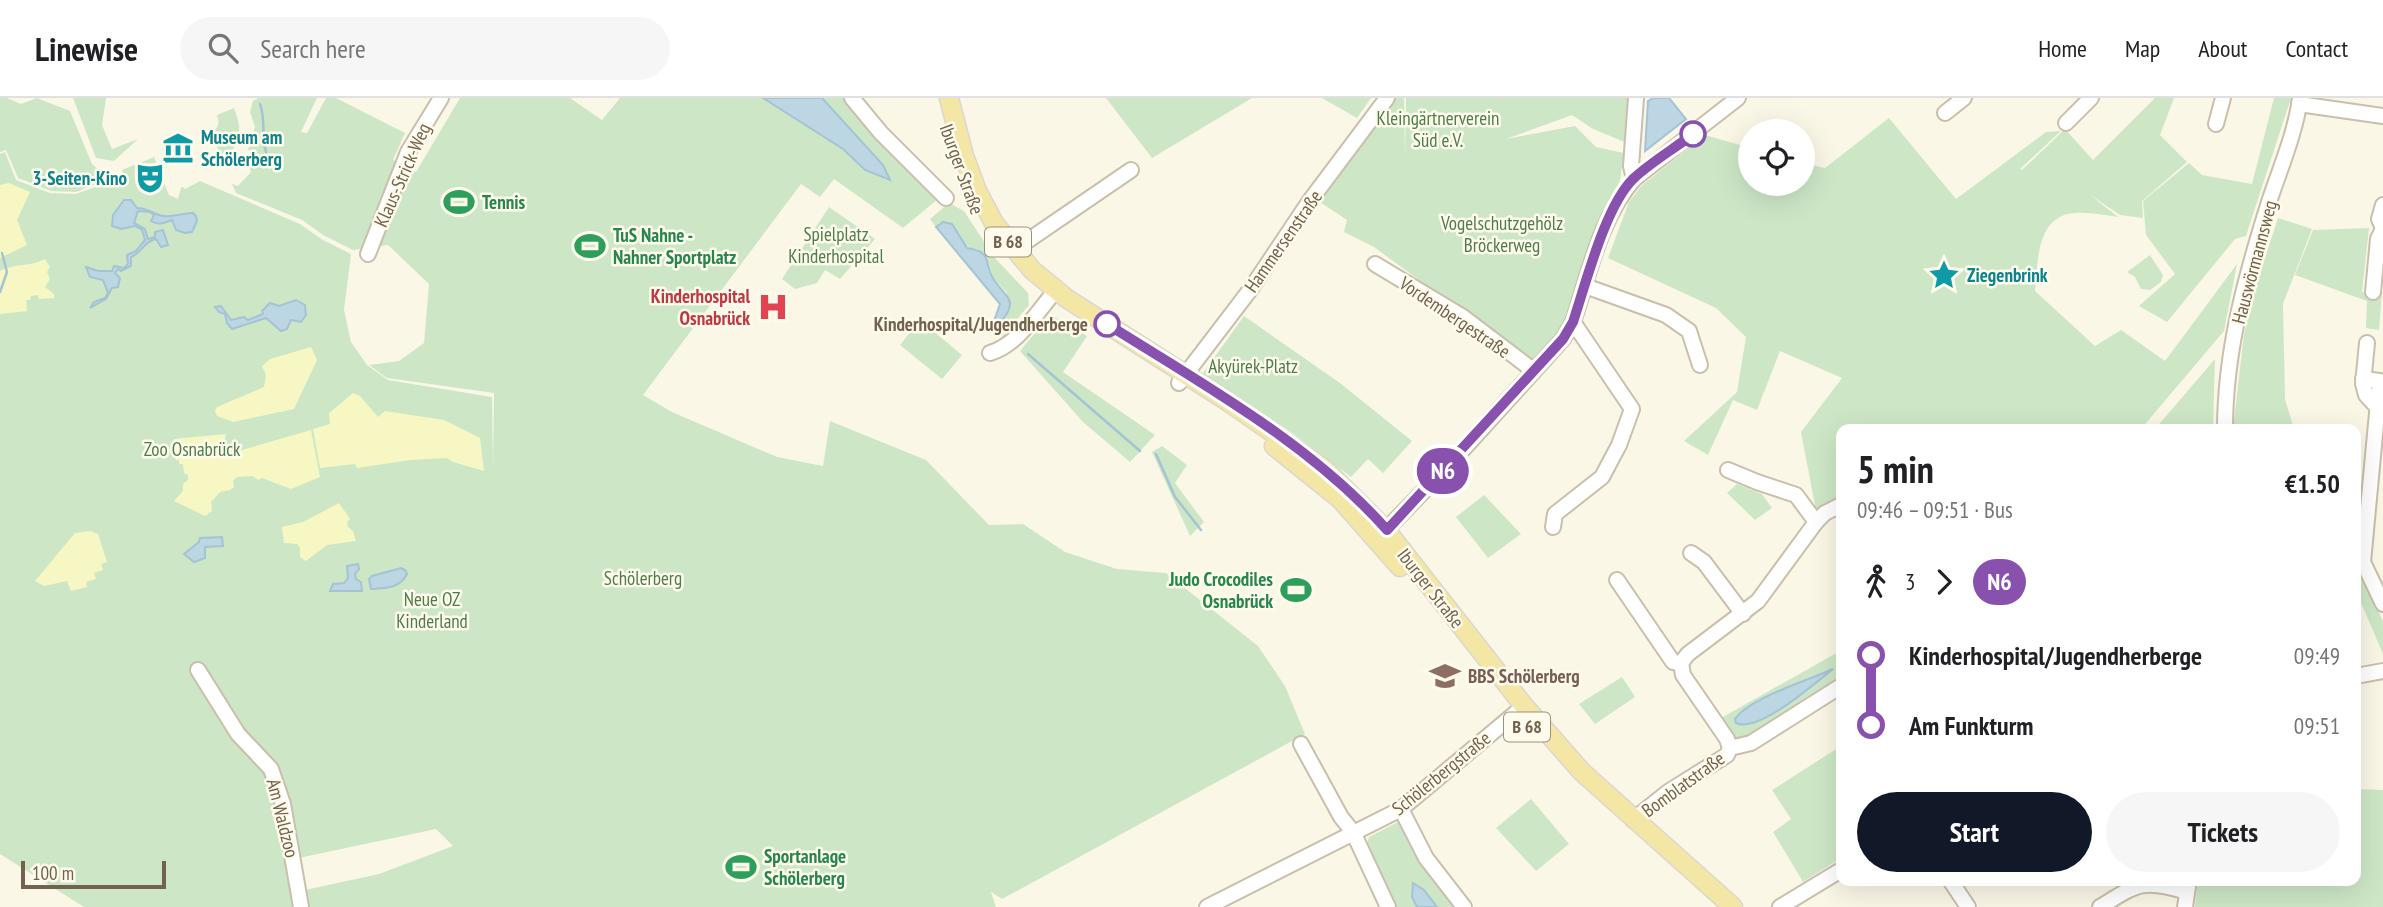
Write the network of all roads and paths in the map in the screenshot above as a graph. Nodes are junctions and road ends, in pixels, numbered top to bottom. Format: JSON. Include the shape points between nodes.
{"nodes":[{"id":1,"x":441,"y":98,"type":"edge"},
{"id":2,"x":852,"y":98,"type":"edge"},
{"id":3,"x":939,"y":98,"type":"edge"},
{"id":4,"x":949,"y":98,"type":"edge"},
{"id":5,"x":1387,"y":98,"type":"edge"},
{"id":6,"x":1636,"y":98,"type":"edge"},
{"id":7,"x":1738,"y":98,"type":"edge"},
{"id":8,"x":1964,"y":98,"type":"edge"},
{"id":9,"x":2091,"y":98,"type":"edge"},
{"id":10,"x":2222,"y":98,"type":"edge"},
{"id":11,"x":2300,"y":101,"type":"edge"},
{"id":12,"x":1945,"y":113,"type":"dead end"},
{"id":13,"x":2383,"y":116,"type":"edge"},
{"id":14,"x":2066,"y":122,"type":"dead end"},
{"id":15,"x":2216,"y":124,"type":"dead end"},
{"id":16,"x":1131,"y":170,"type":"dead end"},
{"id":17,"x":1634,"y":179,"type":"junction"},
{"id":18,"x":946,"y":198,"type":"dead end"},
{"id":19,"x":2383,"y":205,"type":"edge"},
{"id":20,"x":2383,"y":229,"type":"edge"},
{"id":21,"x":1014,"y":250,"type":"junction"},
{"id":22,"x":368,"y":254,"type":"dead end"},
{"id":23,"x":1375,"y":264,"type":"dead end"},
{"id":24,"x":1586,"y":286,"type":"junction"},
{"id":25,"x":2373,"y":292,"type":"dead end"},
{"id":26,"x":1052,"y":295,"type":"junction"},
{"id":27,"x":1573,"y":322,"type":"junction"},
{"id":28,"x":2367,"y":343,"type":"dead end"},
{"id":29,"x":990,"y":353,"type":"dead end"},
{"id":30,"x":1700,"y":365,"type":"dead end"},
{"id":31,"x":1534,"y":371,"type":"junction"},
{"id":32,"x":1182,"y":379,"type":"junction"},
{"id":33,"x":2225,"y":424,"type":"edge"},
{"id":34,"x":1728,"y":470,"type":"dead end"},
{"id":35,"x":1836,"y":508,"type":"edge"},
{"id":36,"x":1816,"y":522,"type":"junction"},
{"id":37,"x":1553,"y":527,"type":"dead end"},
{"id":38,"x":1382,"y":535,"type":"junction"},
{"id":39,"x":1690,"y":553,"type":"dead end"},
{"id":40,"x":1617,"y":580,"type":"dead end"},
{"id":41,"x":2383,"y":604,"type":"edge"},
{"id":42,"x":1743,"y":614,"type":"junction"},
{"id":43,"x":1681,"y":663,"type":"junction"},
{"id":44,"x":198,"y":670,"type":"dead end"},
{"id":45,"x":2383,"y":671,"type":"edge"},
{"id":46,"x":2361,"y":675,"type":"edge"},
{"id":47,"x":1836,"y":689,"type":"edge"},
{"id":48,"x":1520,"y":709,"type":"junction"},
{"id":49,"x":1301,"y":744,"type":"dead end"},
{"id":50,"x":1730,"y":748,"type":"junction"},
{"id":51,"x":1401,"y":809,"type":"junction"},
{"id":52,"x":1633,"y":820,"type":"junction"},
{"id":53,"x":1353,"y":832,"type":"junction"},
{"id":54,"x":1836,"y":873,"type":"edge"},
{"id":55,"x":1954,"y":886,"type":"edge"},
{"id":56,"x":2136,"y":886,"type":"edge"},
{"id":57,"x":2152,"y":886,"type":"edge"},
{"id":58,"x":2187,"y":893,"type":"edge"},
{"id":59,"x":301,"y":907,"type":"edge"},
{"id":60,"x":1207,"y":907,"type":"edge"},
{"id":61,"x":1388,"y":907,"type":"edge"},
{"id":62,"x":1464,"y":907,"type":"edge"},
{"id":63,"x":1717,"y":907,"type":"edge"},
{"id":64,"x":1733,"y":907,"type":"edge"},
{"id":65,"x":1780,"y":907,"type":"edge"},
{"id":66,"x":1968,"y":907,"type":"edge"},
{"id":67,"x":2100,"y":907,"type":"edge"}],
"edges":[{"from":1,"to":22,"type":"street","name":"Klaus-Strick-Weg","via":[[408,152]]},
{"from":2,"to":18,"type":"street"},
{"from":3,"to":26,"type":"main road","name":"Iburger Straße","number":"B 68","via":[[954,158],[979,217],[1023,277]]},
{"from":4,"to":21,"type":"main road","name":"Iburger Straße","number":"B 68","via":[[977,191]]},
{"from":5,"to":32,"type":"street","name":"Hammersenstraße"},
{"from":6,"to":17,"type":"street","via":[[1630,166]]},
{"from":7,"to":17,"type":"street"},
{"from":8,"to":12,"type":"street"},
{"from":9,"to":14,"type":"street"},
{"from":10,"to":15,"type":"street"},
{"from":11,"to":13,"type":"street"},
{"from":11,"to":33,"type":"street","name":"Hauswörmannsweg","via":[[2240,303]]},
{"from":16,"to":21,"type":"street"},
{"from":17,"to":24,"type":"street","via":[[1611,211]]},
{"from":19,"to":20,"type":"street","via":[[2379,219]]},
{"from":20,"to":25,"type":"street"},
{"from":21,"to":26,"type":"main road","name":"Iburger Straße","number":"B 68"},
{"from":23,"to":31,"type":"street","name":"Vordembergestraße","via":[[1462,317]]},
{"from":24,"to":27,"type":"street"},
{"from":24,"to":30,"type":"street","via":[[1666,315],[1689,331]]},
{"from":26,"to":29,"type":"street","via":[[1013,340]]},
{"from":26,"to":32,"type":"main road","name":"Iburger Straße","number":"B 68"},
{"from":27,"to":31,"type":"street"},
{"from":27,"to":37,"type":"street","via":[[1632,409],[1602,477],[1555,514]]},
{"from":28,"to":41,"type":"street","via":[[2363,379],[2380,381],[2362,562]]},
{"from":31,"to":38,"type":"street"},
{"from":32,"to":38,"type":"main road","name":"Iburger Straße","number":"B 68","via":[[1291,443],[1326,470]]},
{"from":34,"to":36,"type":"street","via":[[1796,495]]},
{"from":35,"to":36,"type":"street"},
{"from":36,"to":42,"type":"street","via":[[1758,601]]},
{"from":38,"to":48,"type":"main road","name":"Iburger Straße","number":"B 68"},
{"from":39,"to":42,"type":"street","via":[[1704,562]]},
{"from":40,"to":43,"type":"street","via":[[1673,662]]},
{"from":42,"to":43,"type":"street"},
{"from":43,"to":50,"type":"street","via":[[1683,675]]},
{"from":44,"to":59,"type":"street","name":"Am Waldzoo","via":[[238,734],[271,769],[283,804]]},
{"from":45,"to":46,"type":"street"},
{"from":47,"to":50,"type":"street","name":"Bomblatstraße","via":[[1751,743]]},
{"from":48,"to":51,"type":"street","name":"Schölerbergstraße"},
{"from":48,"to":52,"type":"main road","name":"Iburger Straße","number":"B 68"},
{"from":48,"to":63,"type":"main road","name":"Iburger Straße","number":"B 68","via":[[1574,781]]},
{"from":49,"to":53,"type":"street"},
{"from":50,"to":52,"type":"street","name":"Bomblatstraße","via":[[1727,755]]},
{"from":51,"to":53,"type":"street","name":"Schölerbergstraße"},
{"from":51,"to":62,"type":"street","via":[[1423,853]]},
{"from":52,"to":64,"type":"main road","name":"Iburger Straße","number":"B 68"},
{"from":53,"to":60,"type":"street","name":"Schölerbergstraße"},
{"from":53,"to":61,"type":"street"},
{"from":54,"to":65,"type":"street"},
{"from":55,"to":66,"type":"street"},
{"from":56,"to":67,"type":"street"},
{"from":57,"to":58,"type":"street"}]}
